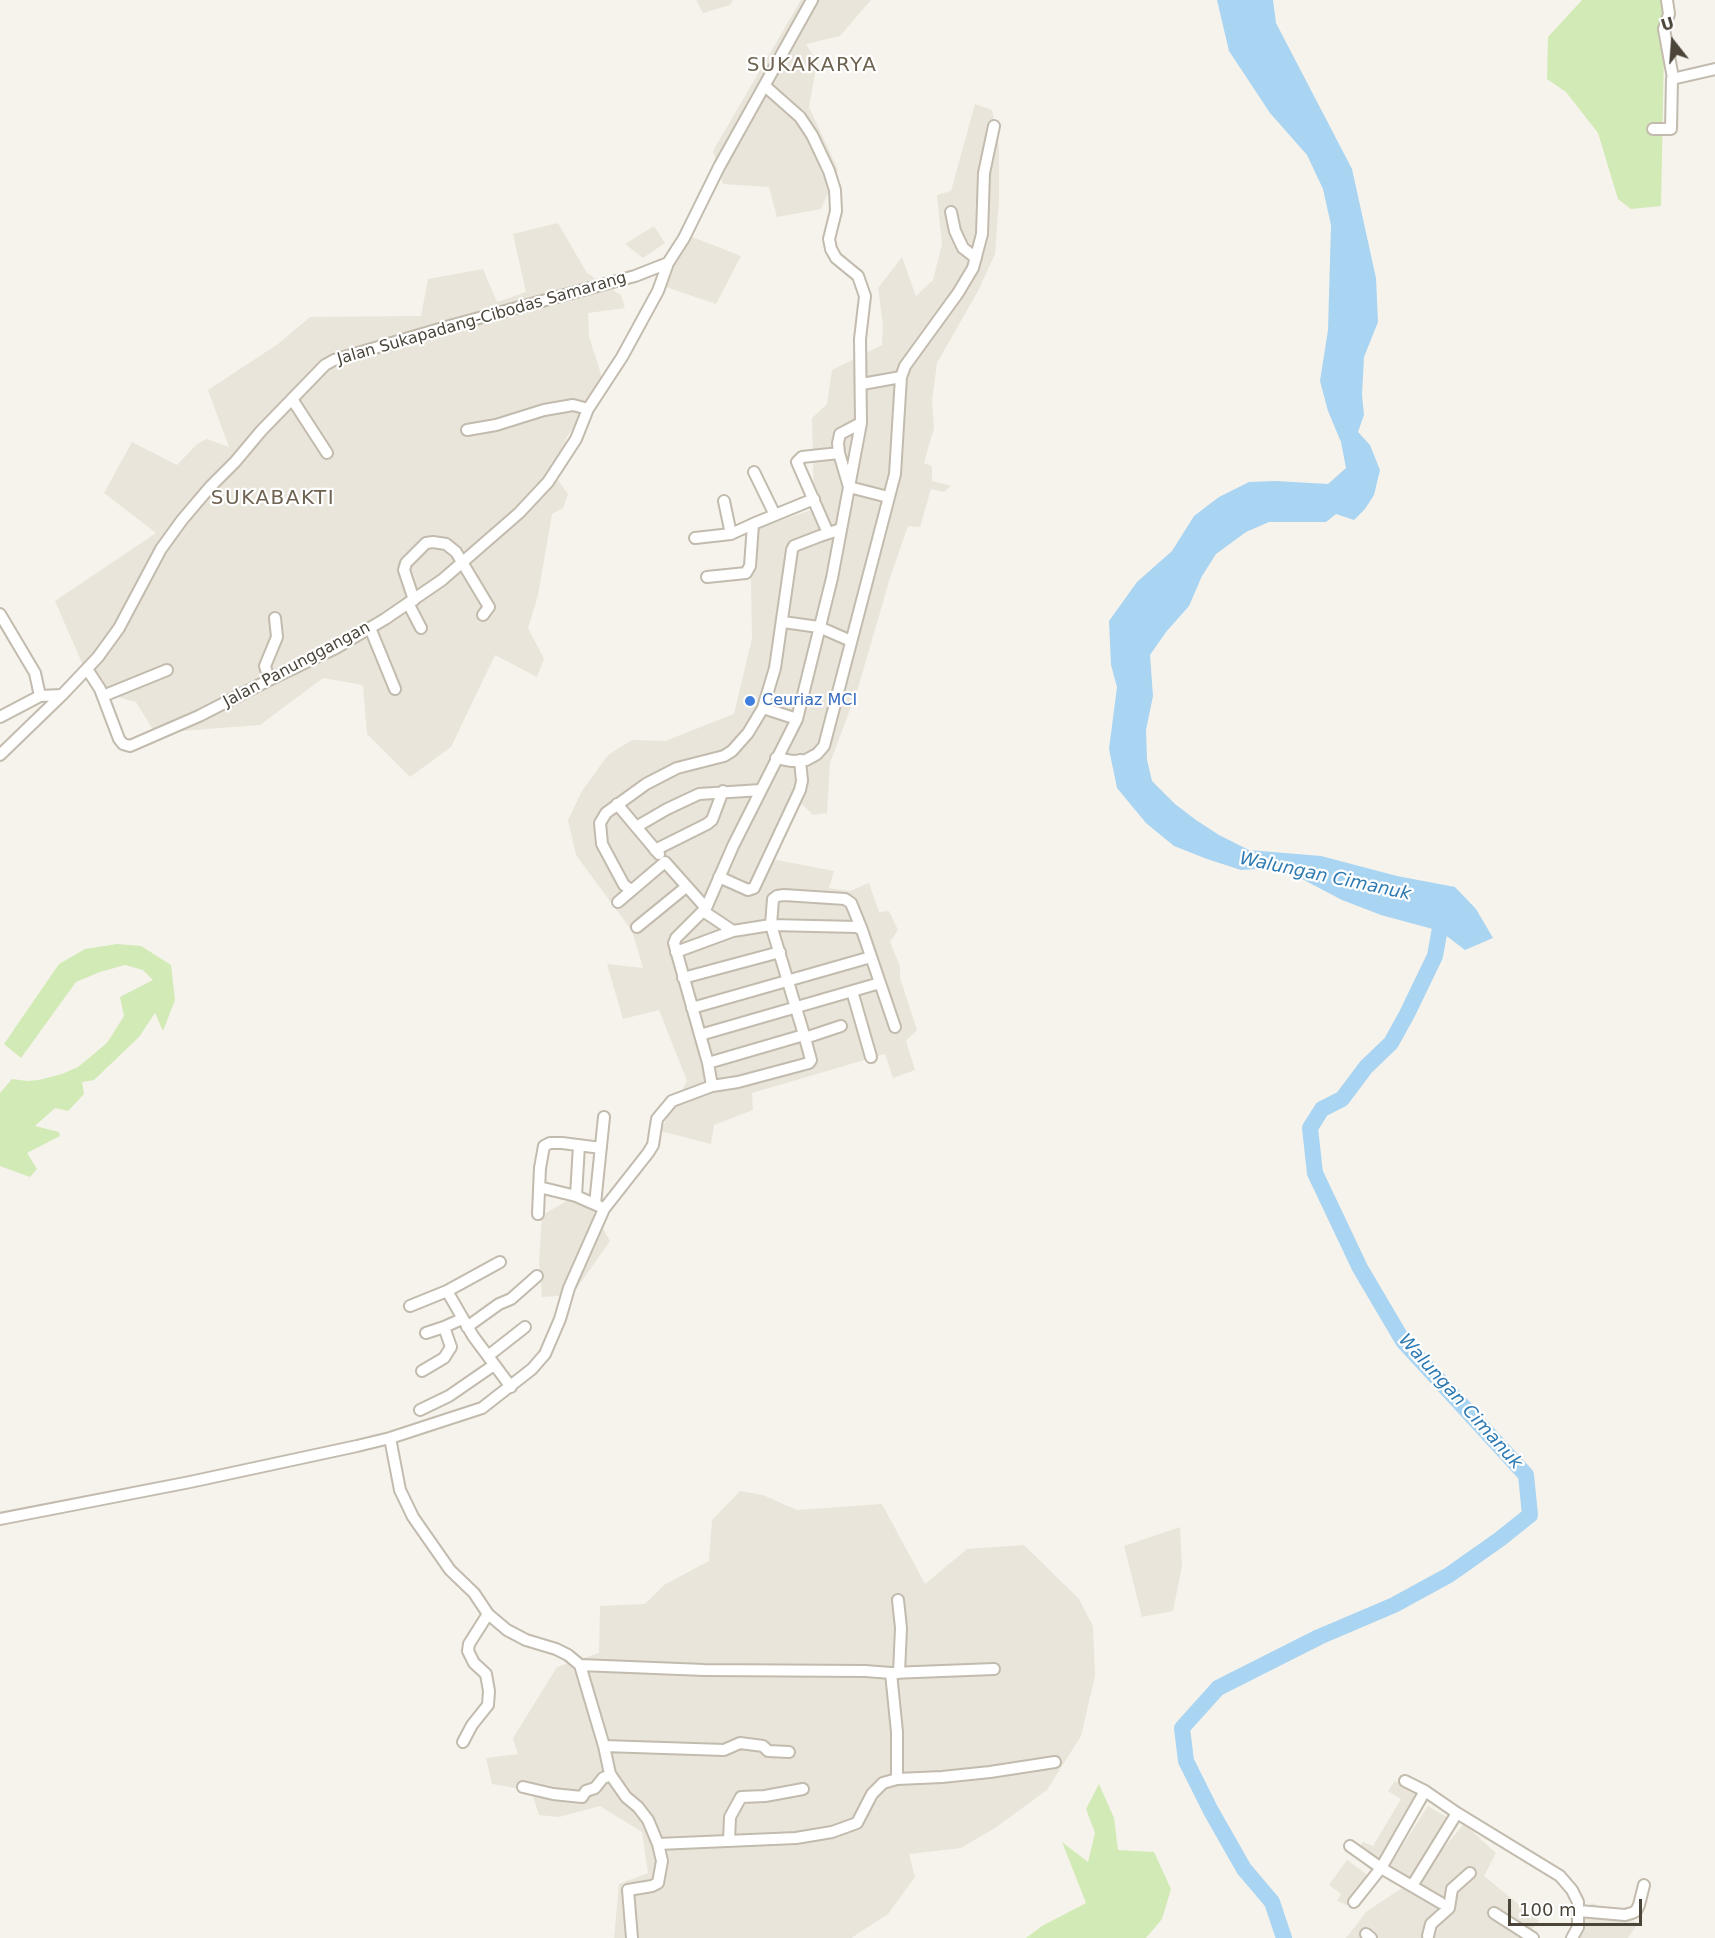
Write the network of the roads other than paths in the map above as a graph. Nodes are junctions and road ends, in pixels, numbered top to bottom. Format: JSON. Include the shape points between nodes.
{"nodes":[{"id":1,"x":812,"y":0,"type":"edge"},
{"id":2,"x":1667,"y":0,"type":"edge"},
{"id":3,"x":1715,"y":69,"type":"edge"},
{"id":4,"x":1673,"y":78,"type":"junction"},
{"id":5,"x":765,"y":86,"type":"junction"},
{"id":6,"x":994,"y":126,"type":"dead end"},
{"id":7,"x":1653,"y":129,"type":"dead end"},
{"id":8,"x":951,"y":212,"type":"dead end"},
{"id":9,"x":976,"y":258,"type":"junction"},
{"id":10,"x":668,"y":263,"type":"junction"},
{"id":11,"x":901,"y":377,"type":"junction"},
{"id":12,"x":862,"y":384,"type":"junction"},
{"id":13,"x":292,"y":399,"type":"junction"},
{"id":14,"x":588,"y":409,"type":"junction"},
{"id":15,"x":861,"y":423,"type":"junction"},
{"id":16,"x":467,"y":430,"type":"dead end"},
{"id":17,"x":327,"y":453,"type":"dead end"},
{"id":18,"x":838,"y":453,"type":"junction"},
{"id":19,"x":754,"y":472,"type":"dead end"},
{"id":20,"x":849,"y":487,"type":"junction"},
{"id":21,"x":888,"y":497,"type":"junction"},
{"id":22,"x":814,"y":499,"type":"junction"},
{"id":23,"x":724,"y":501,"type":"dead end"},
{"id":24,"x":775,"y":515,"type":"junction"},
{"id":25,"x":753,"y":524,"type":"junction"},
{"id":26,"x":841,"y":530,"type":"junction"},
{"id":27,"x":731,"y":534,"type":"junction"},
{"id":28,"x":828,"y":534,"type":"junction"},
{"id":29,"x":695,"y":538,"type":"dead end"},
{"id":30,"x":462,"y":564,"type":"junction"},
{"id":31,"x":707,"y":577,"type":"dead end"},
{"id":32,"x":411,"y":601,"type":"junction"},
{"id":33,"x":0,"y":614,"type":"edge"},
{"id":34,"x":483,"y":615,"type":"dead end"},
{"id":35,"x":275,"y":618,"type":"dead end"},
{"id":36,"x":783,"y":621,"type":"junction"},
{"id":37,"x":819,"y":627,"type":"junction"},
{"id":38,"x":370,"y":628,"type":"junction"},
{"id":39,"x":421,"y":628,"type":"dead end"},
{"id":40,"x":851,"y":641,"type":"junction"},
{"id":41,"x":87,"y":669,"type":"junction"},
{"id":42,"x":166,"y":670,"type":"dead end"},
{"id":43,"x":268,"y":680,"type":"junction"},
{"id":44,"x":395,"y":688,"type":"dead end"},
{"id":45,"x":62,"y":695,"type":"junction"},
{"id":46,"x":40,"y":696,"type":"junction"},
{"id":47,"x":103,"y":696,"type":"junction"},
{"id":48,"x":763,"y":708,"type":"junction"},
{"id":49,"x":0,"y":717,"type":"edge"},
{"id":50,"x":797,"y":719,"type":"junction"},
{"id":51,"x":0,"y":755,"type":"edge"},
{"id":52,"x":776,"y":758,"type":"junction"},
{"id":53,"x":800,"y":760,"type":"junction"},
{"id":54,"x":761,"y":790,"type":"junction"},
{"id":55,"x":723,"y":791,"type":"junction"},
{"id":56,"x":616,"y":804,"type":"junction"},
{"id":57,"x":636,"y":827,"type":"junction"},
{"id":58,"x":656,"y":850,"type":"junction"},
{"id":59,"x":665,"y":862,"type":"junction"},
{"id":60,"x":719,"y":877,"type":"junction"},
{"id":61,"x":686,"y":887,"type":"junction"},
{"id":62,"x":631,"y":890,"type":"junction"},
{"id":63,"x":618,"y":902,"type":"dead end"},
{"id":64,"x":705,"y":909,"type":"junction"},
{"id":65,"x":771,"y":925,"type":"junction"},
{"id":66,"x":637,"y":927,"type":"dead end"},
{"id":67,"x":862,"y":930,"type":"junction"},
{"id":68,"x":733,"y":931,"type":"junction"},
{"id":69,"x":676,"y":952,"type":"junction"},
{"id":70,"x":780,"y":952,"type":"junction"},
{"id":71,"x":871,"y":957,"type":"junction"},
{"id":72,"x":683,"y":978,"type":"junction"},
{"id":73,"x":788,"y":979,"type":"junction"},
{"id":74,"x":880,"y":983,"type":"junction"},
{"id":75,"x":852,"y":991,"type":"junction"},
{"id":76,"x":796,"y":1007,"type":"junction"},
{"id":77,"x":692,"y":1008,"type":"junction"},
{"id":78,"x":841,"y":1026,"type":"dead end"},
{"id":79,"x":895,"y":1027,"type":"dead end"},
{"id":80,"x":700,"y":1035,"type":"junction"},
{"id":81,"x":805,"y":1036,"type":"junction"},
{"id":82,"x":871,"y":1057,"type":"dead end"},
{"id":83,"x":708,"y":1063,"type":"junction"},
{"id":84,"x":712,"y":1086,"type":"junction"},
{"id":85,"x":604,"y":1117,"type":"dead end"},
{"id":86,"x":579,"y":1145,"type":"junction"},
{"id":87,"x":601,"y":1148,"type":"junction"},
{"id":88,"x":539,"y":1187,"type":"junction"},
{"id":89,"x":576,"y":1196,"type":"junction"},
{"id":90,"x":599,"y":1207,"type":"junction"},
{"id":91,"x":538,"y":1214,"type":"dead end"},
{"id":92,"x":500,"y":1262,"type":"dead end"},
{"id":93,"x":537,"y":1276,"type":"dead end"},
{"id":94,"x":447,"y":1291,"type":"junction"},
{"id":95,"x":410,"y":1306,"type":"dead end"},
{"id":96,"x":464,"y":1323,"type":"junction"},
{"id":97,"x":444,"y":1327,"type":"junction"},
{"id":98,"x":525,"y":1327,"type":"dead end"},
{"id":99,"x":426,"y":1333,"type":"dead end"},
{"id":100,"x":491,"y":1361,"type":"junction"},
{"id":101,"x":422,"y":1371,"type":"dead end"},
{"id":102,"x":511,"y":1388,"type":"junction"},
{"id":103,"x":420,"y":1410,"type":"dead end"},
{"id":104,"x":390,"y":1438,"type":"junction"},
{"id":105,"x":0,"y":1519,"type":"edge"},
{"id":106,"x":898,"y":1600,"type":"dead end"},
{"id":107,"x":488,"y":1614,"type":"junction"},
{"id":108,"x":580,"y":1665,"type":"junction"},
{"id":109,"x":994,"y":1669,"type":"dead end"},
{"id":110,"x":895,"y":1673,"type":"junction"},
{"id":111,"x":463,"y":1742,"type":"dead end"},
{"id":112,"x":604,"y":1746,"type":"junction"},
{"id":113,"x":789,"y":1752,"type":"dead end"},
{"id":114,"x":1055,"y":1762,"type":"dead end"},
{"id":115,"x":610,"y":1775,"type":"junction"},
{"id":116,"x":897,"y":1779,"type":"junction"},
{"id":117,"x":1405,"y":1780,"type":"dead end"},
{"id":118,"x":523,"y":1787,"type":"dead end"},
{"id":119,"x":803,"y":1789,"type":"dead end"},
{"id":120,"x":1425,"y":1791,"type":"junction"},
{"id":121,"x":1457,"y":1813,"type":"junction"},
{"id":122,"x":729,"y":1840,"type":"junction"},
{"id":123,"x":658,"y":1844,"type":"junction"},
{"id":124,"x":1350,"y":1846,"type":"dead end"},
{"id":125,"x":1381,"y":1868,"type":"junction"},
{"id":126,"x":1470,"y":1873,"type":"dead end"},
{"id":127,"x":1644,"y":1885,"type":"dead end"},
{"id":128,"x":1413,"y":1886,"type":"junction"},
{"id":129,"x":1354,"y":1902,"type":"dead end"},
{"id":130,"x":1441,"y":1903,"type":"dead end"},
{"id":131,"x":1579,"y":1911,"type":"junction"},
{"id":132,"x":1494,"y":1913,"type":"dead end"},
{"id":133,"x":1429,"y":1937,"type":"edge"},
{"id":134,"x":632,"y":1938,"type":"edge"},
{"id":135,"x":1533,"y":1938,"type":"edge"},
{"id":136,"x":1572,"y":1938,"type":"edge"}],
"edges":[{"from":1,"to":5,"type":"street"},
{"from":2,"to":4,"type":"street","via":[[1669,14],[1664,29]]},
{"from":3,"to":4,"type":"street"},
{"from":4,"to":7,"type":"street","via":[[1671,129]]},
{"from":5,"to":10,"type":"street"},
{"from":5,"to":12,"type":"street","via":[[800,117],[829,171],[836,201],[829,238],[831,249],[858,276],[865,296],[860,339]]},
{"from":6,"to":9,"type":"street","via":[[984,173],[982,234]]},
{"from":8,"to":9,"type":"street","via":[[963,249]]},
{"from":9,"to":11,"type":"street","via":[[958,293]]},
{"from":10,"to":13,"type":"street","name":"Jalan Sukapadang-Cibodas Samarang","via":[[624,279],[334,360]]},
{"from":10,"to":14,"type":"street","name":"Jalan Panunggangan","via":[[622,357]]},
{"from":11,"to":12,"type":"street"},
{"from":11,"to":21,"type":"street","via":[[895,474]]},
{"from":12,"to":15,"type":"street"},
{"from":13,"to":17,"type":"street"},
{"from":13,"to":41,"type":"street","name":"Jalan Sukapadang-Cibodas Samarang","via":[[182,520],[161,549],[119,628]]},
{"from":14,"to":16,"type":"street","via":[[573,405],[544,410]]},
{"from":14,"to":30,"type":"street","name":"Jalan Panunggangan","via":[[576,439],[548,482]]},
{"from":15,"to":18,"type":"street","via":[[840,434]]},
{"from":15,"to":20,"type":"street"},
{"from":18,"to":20,"type":"street"},
{"from":18,"to":22,"type":"street","via":[[802,457],[797,462]]},
{"from":19,"to":24,"type":"street"},
{"from":20,"to":21,"type":"street"},
{"from":20,"to":26,"type":"street"},
{"from":21,"to":40,"type":"street"},
{"from":22,"to":24,"type":"street"},
{"from":22,"to":28,"type":"street"},
{"from":23,"to":27,"type":"street"},
{"from":24,"to":25,"type":"street"},
{"from":25,"to":27,"type":"street"},
{"from":25,"to":31,"type":"street","via":[[749,570]]},
{"from":26,"to":28,"type":"street"},
{"from":26,"to":37,"type":"street"},
{"from":27,"to":29,"type":"street"},
{"from":28,"to":36,"type":"street","via":[[794,546]]},
{"from":30,"to":32,"type":"street","name":"Jalan Panunggangan"},
{"from":30,"to":32,"type":"street","via":[[451,546],[426,543],[404,570]]},
{"from":30,"to":34,"type":"street","via":[[489,607]]},
{"from":32,"to":38,"type":"street","name":"Jalan Panunggangan"},
{"from":32,"to":39,"type":"street"},
{"from":33,"to":46,"type":"street","via":[[35,673]]},
{"from":35,"to":43,"type":"street","via":[[277,637],[265,666]]},
{"from":36,"to":37,"type":"street"},
{"from":36,"to":48,"type":"street"},
{"from":37,"to":40,"type":"street"},
{"from":37,"to":50,"type":"street"},
{"from":38,"to":43,"type":"street","name":"Jalan Panunggangan"},
{"from":38,"to":44,"type":"street"},
{"from":40,"to":53,"type":"street","via":[[824,746],[817,754]]},
{"from":41,"to":45,"type":"street","name":"Jalan Sukapadang-Cibodas Samarang"},
{"from":41,"to":47,"type":"street","name":"Jalan Panunggangan"},
{"from":42,"to":47,"type":"street"},
{"from":43,"to":47,"type":"street","name":"Jalan Panunggangan","via":[[130,746],[118,739]]},
{"from":45,"to":46,"type":"street"},
{"from":45,"to":51,"type":"street","name":"Jalan Sukapadang-Cibodas Samarang"},
{"from":46,"to":49,"type":"street"},
{"from":48,"to":50,"type":"street"},
{"from":48,"to":56,"type":"street","via":[[748,734],[732,751],[677,768]]},
{"from":50,"to":52,"type":"street"},
{"from":52,"to":53,"type":"street"},
{"from":52,"to":54,"type":"street"},
{"from":53,"to":60,"type":"street","via":[[801,785],[754,888],[748,890]]},
{"from":54,"to":55,"type":"street"},
{"from":54,"to":60,"type":"street"},
{"from":55,"to":57,"type":"street","via":[[688,798]]},
{"from":55,"to":58,"type":"street","via":[[712,820]]},
{"from":56,"to":57,"type":"street"},
{"from":56,"to":62,"type":"street","via":[[600,823],[602,844],[624,885]]},
{"from":57,"to":58,"type":"street"},
{"from":58,"to":59,"type":"street"},
{"from":59,"to":61,"type":"street"},
{"from":59,"to":62,"type":"street"},
{"from":60,"to":64,"type":"street"},
{"from":61,"to":64,"type":"street"},
{"from":61,"to":66,"type":"street"},
{"from":62,"to":63,"type":"street"},
{"from":64,"to":68,"type":"street"},
{"from":64,"to":69,"type":"street","via":[[676,938]]},
{"from":65,"to":67,"type":"street"},
{"from":65,"to":67,"type":"street","via":[[773,900],[777,896],[839,897],[851,903]]},
{"from":65,"to":68,"type":"street"},
{"from":65,"to":70,"type":"street"},
{"from":67,"to":71,"type":"street"},
{"from":68,"to":69,"type":"street"},
{"from":69,"to":72,"type":"street"},
{"from":70,"to":72,"type":"street"},
{"from":70,"to":73,"type":"street"},
{"from":71,"to":73,"type":"street"},
{"from":71,"to":74,"type":"street"},
{"from":72,"to":77,"type":"street"},
{"from":73,"to":76,"type":"street"},
{"from":73,"to":77,"type":"street"},
{"from":74,"to":75,"type":"street"},
{"from":74,"to":79,"type":"street"},
{"from":75,"to":76,"type":"street"},
{"from":75,"to":82,"type":"street"},
{"from":76,"to":80,"type":"street"},
{"from":76,"to":81,"type":"street"},
{"from":77,"to":80,"type":"street"},
{"from":78,"to":81,"type":"street"},
{"from":80,"to":83,"type":"street"},
{"from":81,"to":83,"type":"street"},
{"from":81,"to":84,"type":"street","via":[[809,1063]]},
{"from":83,"to":84,"type":"street"},
{"from":84,"to":90,"type":"street","via":[[672,1101],[664,1109],[654,1125],[653,1145],[648,1153]]},
{"from":85,"to":87,"type":"street"},
{"from":86,"to":87,"type":"street"},
{"from":86,"to":88,"type":"street","via":[[544,1146]]},
{"from":86,"to":89,"type":"street"},
{"from":87,"to":90,"type":"street"},
{"from":88,"to":89,"type":"street"},
{"from":88,"to":91,"type":"street"},
{"from":89,"to":90,"type":"street"},
{"from":90,"to":102,"type":"street","via":[[545,1354]]},
{"from":92,"to":94,"type":"street"},
{"from":93,"to":96,"type":"street","via":[[511,1299]]},
{"from":94,"to":95,"type":"street"},
{"from":94,"to":96,"type":"street"},
{"from":96,"to":97,"type":"street"},
{"from":96,"to":100,"type":"street"},
{"from":97,"to":99,"type":"street"},
{"from":97,"to":101,"type":"street","via":[[451,1347],[444,1358]]},
{"from":98,"to":100,"type":"street"},
{"from":100,"to":102,"type":"street"},
{"from":100,"to":103,"type":"street","via":[[449,1396]]},
{"from":102,"to":104,"type":"street","via":[[482,1408]]},
{"from":104,"to":105,"type":"street"},
{"from":104,"to":107,"type":"street","via":[[400,1490],[407,1505],[436,1552]]},
{"from":106,"to":110,"type":"street","via":[[901,1628]]},
{"from":107,"to":108,"type":"street","via":[[507,1630],[556,1648]]},
{"from":107,"to":111,"type":"street","via":[[468,1651],[486,1674],[488,1705]]},
{"from":108,"to":110,"type":"street"},
{"from":108,"to":112,"type":"street"},
{"from":109,"to":110,"type":"street"},
{"from":110,"to":116,"type":"street"},
{"from":112,"to":113,"type":"street","via":[[724,1750],[741,1743]]},
{"from":112,"to":115,"type":"street"},
{"from":114,"to":116,"type":"street"},
{"from":115,"to":118,"type":"street","via":[[582,1797]]},
{"from":115,"to":123,"type":"street","via":[[648,1820]]},
{"from":116,"to":122,"type":"street","via":[[883,1783],[872,1794],[857,1823],[848,1827],[796,1838]]},
{"from":117,"to":120,"type":"street"},
{"from":119,"to":122,"type":"street","via":[[741,1797],[730,1817]]},
{"from":120,"to":121,"type":"street"},
{"from":120,"to":125,"type":"street"},
{"from":121,"to":128,"type":"street"},
{"from":121,"to":131,"type":"street","via":[[1560,1876],[1572,1890]]},
{"from":122,"to":123,"type":"street"},
{"from":123,"to":134,"type":"street","via":[[662,1861],[658,1883],[628,1890]]},
{"from":124,"to":125,"type":"street"},
{"from":125,"to":128,"type":"street"},
{"from":125,"to":129,"type":"street"},
{"from":126,"to":133,"type":"street","via":[[1452,1889],[1449,1908],[1431,1924]]},
{"from":127,"to":131,"type":"street","via":[[1640,1905],[1632,1913]]},
{"from":128,"to":130,"type":"street"},
{"from":131,"to":136,"type":"street","via":[[1578,1927]]},
{"from":132,"to":135,"type":"street"}]}
